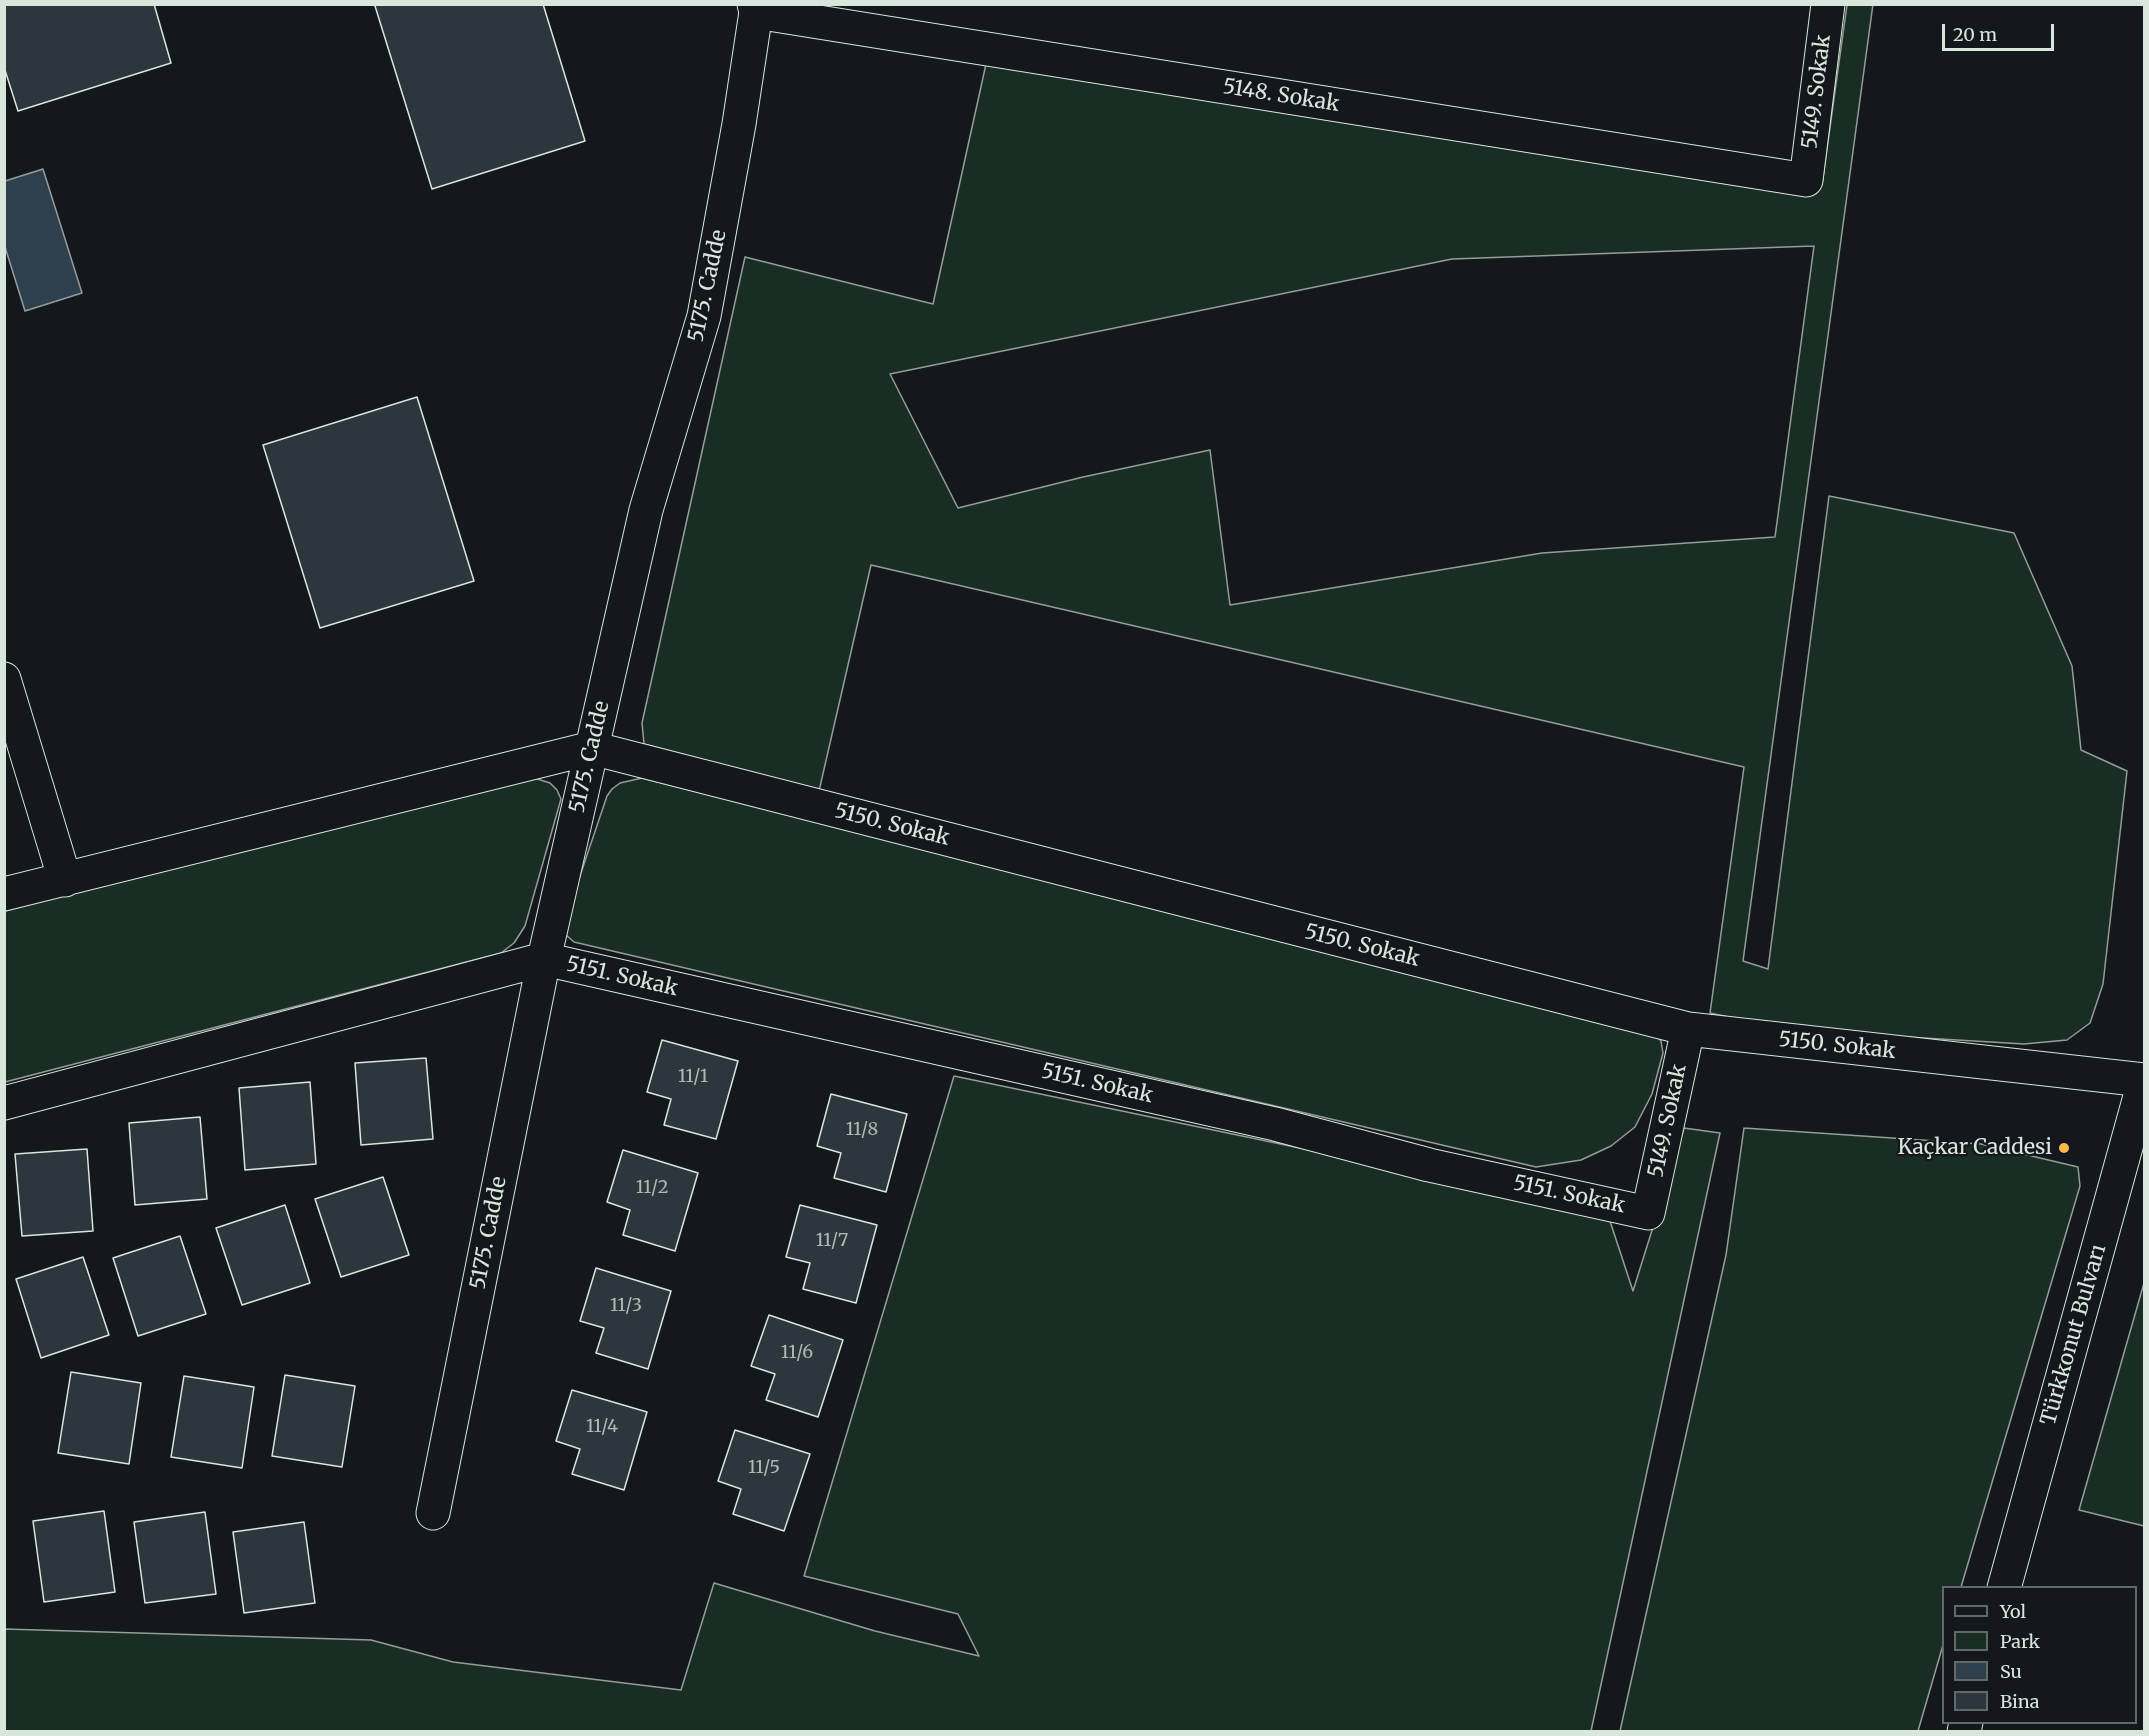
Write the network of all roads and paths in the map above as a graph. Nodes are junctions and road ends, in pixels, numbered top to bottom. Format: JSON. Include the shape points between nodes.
{"nodes":[{"id":1,"x":1828,"y":4,"type":"edge"},
{"id":2,"x":755,"y":8,"type":"edge"},
{"id":3,"x":1806,"y":180,"type":"joint"},
{"id":4,"x":4,"y":679,"type":"edge"},
{"id":5,"x":592,"y":748,"type":"junction"},
{"id":6,"x":65,"y":880,"type":"junction"},
{"id":7,"x":4,"y":894,"type":"edge"},
{"id":8,"x":544,"y":959,"type":"junction"},
{"id":9,"x":1688,"y":1029,"type":"junction"},
{"id":10,"x":2145,"y":1081,"type":"edge"},
{"id":11,"x":4,"y":1103,"type":"edge"},
{"id":12,"x":1648,"y":1213,"type":"joint"},
{"id":13,"x":433,"y":1513,"type":"dead end"},
{"id":14,"x":2004,"y":1586,"type":"edge"}],
"edges":[{"from":1,"to":3,"type":"street","name":"5149. Sokak"},
{"from":2,"to":3,"type":"street","name":"5148. Sokak"},
{"from":2,"to":5,"type":"street","name":"5175. Cadde","via":[[739,124],[704,316],[646,510]]},
{"from":4,"to":6,"type":"street"},
{"from":5,"to":6,"type":"street"},
{"from":5,"to":8,"type":"street","name":"5175. Cadde"},
{"from":5,"to":9,"type":"street","name":"5150. Sokak"},
{"from":6,"to":7,"type":"street"},
{"from":8,"to":11,"type":"street"},
{"from":8,"to":12,"type":"street","name":"5151. Sokak","via":[[1263,1121],[1429,1165]]},
{"from":8,"to":13,"type":"street","name":"5175. Cadde"},
{"from":9,"to":10,"type":"street","name":"5150. Sokak"},
{"from":9,"to":12,"type":"street","name":"5149. Sokak"},
{"from":10,"to":14,"type":"street","name":"Türkkonut Bulvarı"}]}
